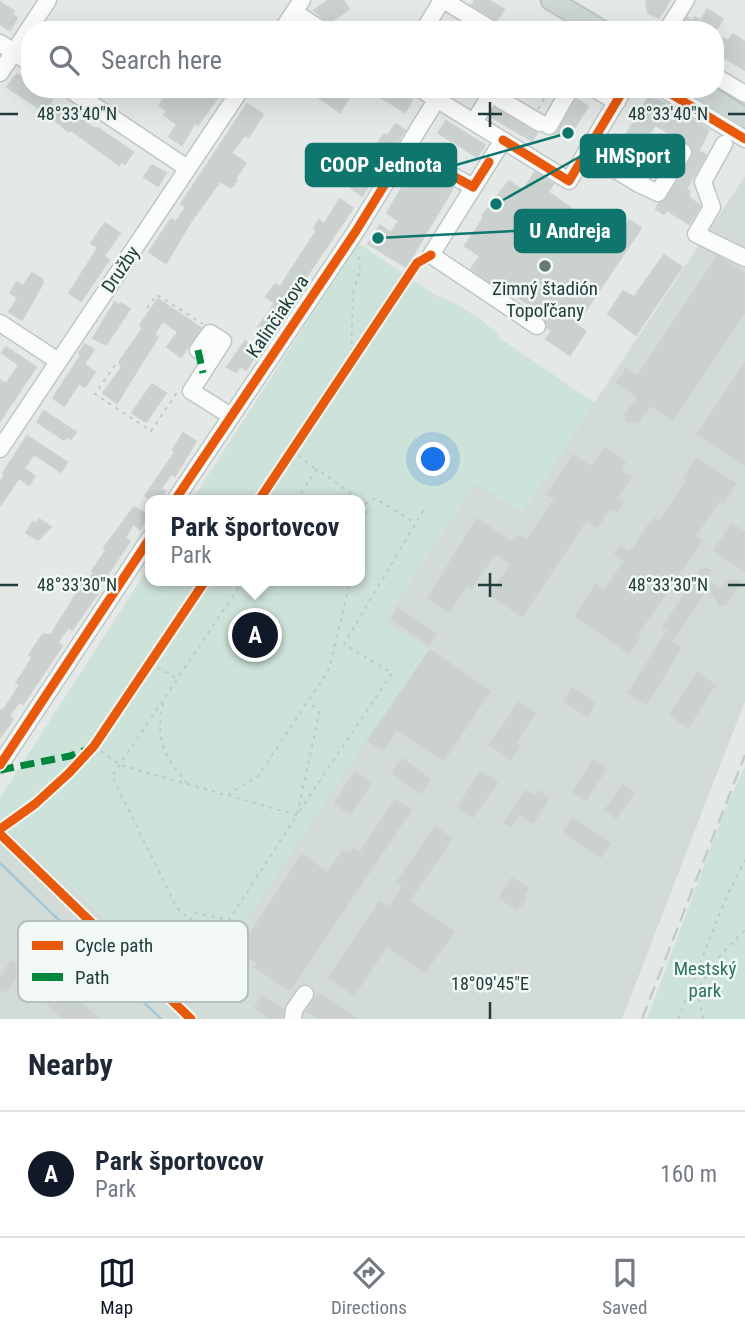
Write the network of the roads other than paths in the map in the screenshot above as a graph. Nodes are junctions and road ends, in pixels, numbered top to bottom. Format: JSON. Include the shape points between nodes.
{"nodes":[{"id":1,"x":48,"y":0,"type":"edge"},
{"id":2,"x":442,"y":0,"type":"edge"},
{"id":3,"x":551,"y":0,"type":"edge"},
{"id":4,"x":686,"y":0,"type":"edge"},
{"id":5,"x":298,"y":6,"type":"edge"},
{"id":6,"x":30,"y":21,"type":"edge"},
{"id":7,"x":288,"y":21,"type":"edge"},
{"id":8,"x":313,"y":21,"type":"edge"},
{"id":9,"x":429,"y":21,"type":"edge"},
{"id":10,"x":474,"y":21,"type":"edge"},
{"id":11,"x":586,"y":21,"type":"edge"},
{"id":12,"x":673,"y":21,"type":"edge"},
{"id":13,"x":21,"y":32,"type":"edge"},
{"id":14,"x":7,"y":48,"type":"edge"},
{"id":15,"x":0,"y":73,"type":"edge"},
{"id":16,"x":724,"y":81,"type":"edge"},
{"id":17,"x":745,"y":94,"type":"edge"},
{"id":18,"x":82,"y":98,"type":"edge"},
{"id":19,"x":235,"y":98,"type":"edge"},
{"id":20,"x":438,"y":98,"type":"edge"},
{"id":21,"x":445,"y":98,"type":"edge"},
{"id":22,"x":489,"y":98,"type":"edge"},
{"id":23,"x":502,"y":98,"type":"edge"},
{"id":24,"x":562,"y":98,"type":"edge"},
{"id":25,"x":618,"y":98,"type":"edge"},
{"id":26,"x":678,"y":98,"type":"edge"},
{"id":27,"x":713,"y":98,"type":"edge"},
{"id":28,"x":745,"y":118,"type":"edge"},
{"id":29,"x":474,"y":122,"type":"junction"},
{"id":30,"x":745,"y":139,"type":"edge"},
{"id":31,"x":503,"y":140,"type":"junction"},
{"id":32,"x":724,"y":144,"type":"dead end"},
{"id":33,"x":406,"y":150,"type":"junction"},
{"id":34,"x":587,"y":152,"type":"junction"},
{"id":35,"x":187,"y":168,"type":"junction"},
{"id":36,"x":637,"y":183,"type":"dead end"},
{"id":37,"x":473,"y":187,"type":"junction"},
{"id":38,"x":745,"y":258,"type":"edge"},
{"id":39,"x":0,"y":323,"type":"edge"},
{"id":40,"x":537,"y":326,"type":"dead end"},
{"id":41,"x":198,"y":350,"type":"dead end"},
{"id":42,"x":58,"y":361,"type":"junction"},
{"id":43,"x":231,"y":416,"type":"junction"},
{"id":44,"x":0,"y":449,"type":"edge"},
{"id":45,"x":178,"y":495,"type":"edge"},
{"id":46,"x":145,"y":546,"type":"edge"},
{"id":47,"x":0,"y":765,"type":"edge"},
{"id":48,"x":305,"y":994,"type":"dead end"},
{"id":49,"x":293,"y":1019,"type":"edge"}],
"edges":[{"from":1,"to":6,"type":"street"},
{"from":2,"to":9,"type":"street"},
{"from":2,"to":10,"type":"street"},
{"from":3,"to":11,"type":"main road"},
{"from":4,"to":12,"type":"street"},
{"from":5,"to":7,"type":"street"},
{"from":5,"to":8,"type":"street"},
{"from":13,"to":14,"type":"street"},
{"from":14,"to":15,"type":"street"},
{"from":16,"to":17,"type":"street"},
{"from":18,"to":35,"type":"street"},
{"from":19,"to":35,"type":"street","name":"Družby"},
{"from":20,"to":33,"type":"street","name":"Kalinčiakova"},
{"from":21,"to":29,"type":"street"},
{"from":22,"to":29,"type":"street"},
{"from":23,"to":24,"type":"street","via":[[540,122]]},
{"from":25,"to":34,"type":"street"},
{"from":26,"to":30,"type":"street"},
{"from":27,"to":28,"type":"main road"},
{"from":29,"to":31,"type":"street"},
{"from":31,"to":34,"type":"street","via":[[569,181]]},
{"from":31,"to":37,"type":"street"},
{"from":32,"to":38,"type":"street","via":[[703,182],[712,207],[696,234]]},
{"from":33,"to":37,"type":"street"},
{"from":33,"to":43,"type":"street","name":"Kalinčiakova"},
{"from":34,"to":36,"type":"street"},
{"from":35,"to":42,"type":"street","name":"Družby"},
{"from":37,"to":40,"type":"street","via":[[431,255]]},
{"from":39,"to":42,"type":"street"},
{"from":41,"to":43,"type":"street","via":[[210,333],[223,341],[184,386]]},
{"from":42,"to":44,"type":"street","name":"Družby"},
{"from":43,"to":45,"type":"street","name":"Kalinčiakova"},
{"from":46,"to":47,"type":"street"},
{"from":48,"to":49,"type":"street"}]}
